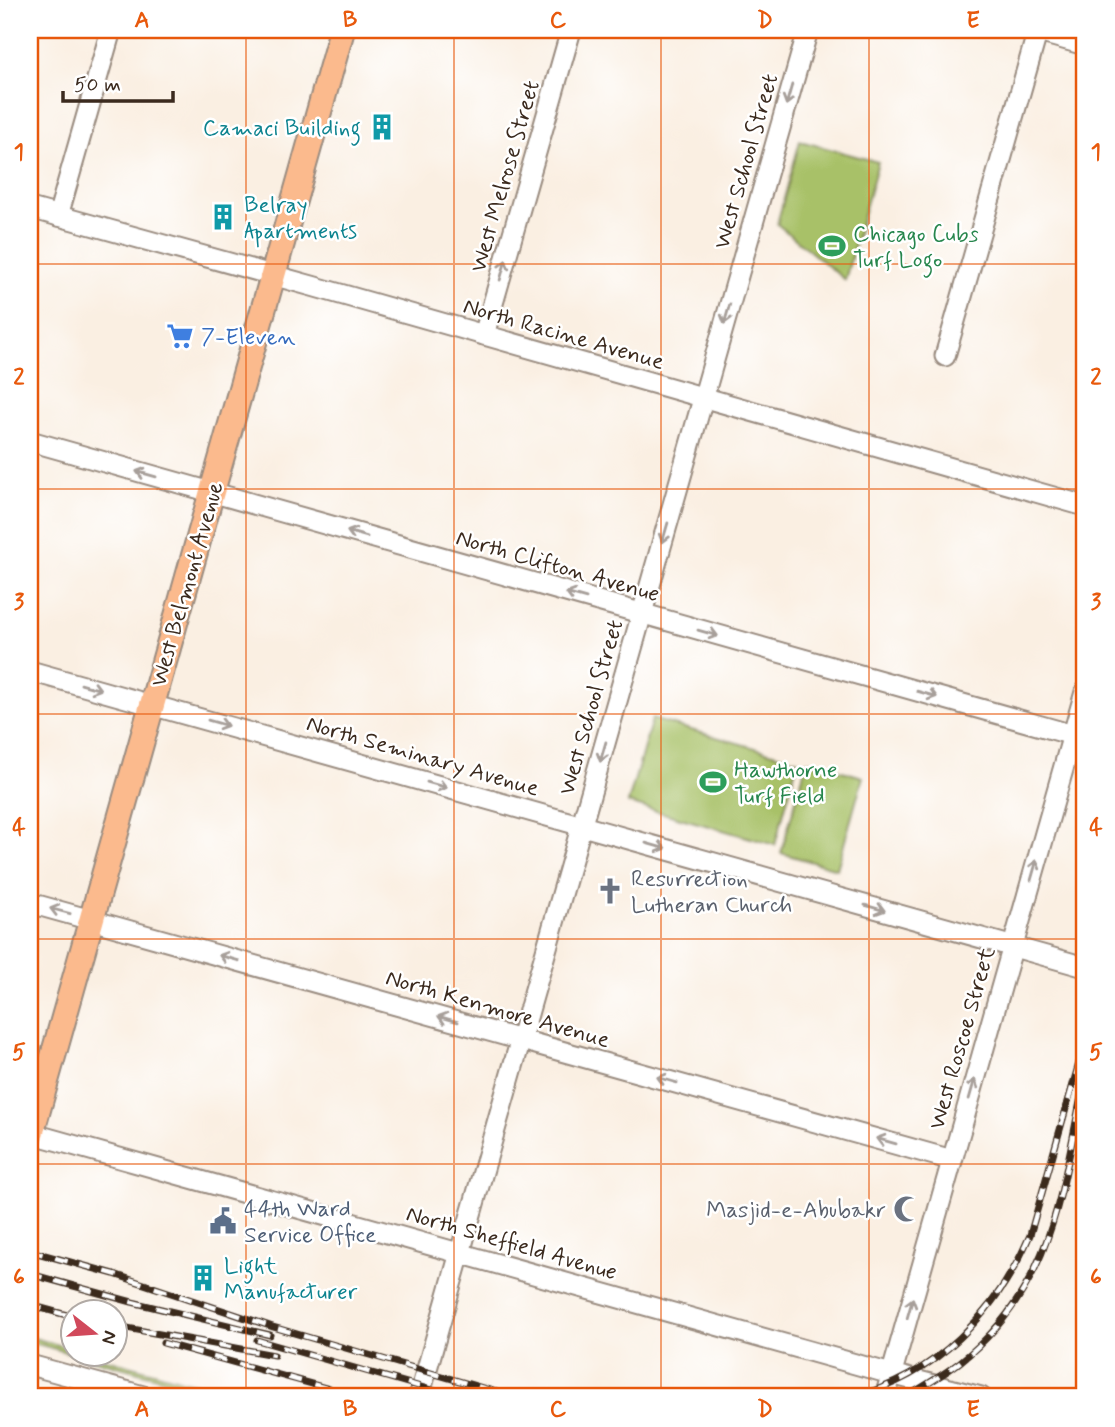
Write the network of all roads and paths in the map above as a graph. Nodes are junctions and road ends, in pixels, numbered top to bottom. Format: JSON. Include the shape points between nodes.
{"nodes":[{"id":1,"x":111,"y":30,"type":"edge"},
{"id":2,"x":342,"y":30,"type":"edge"},
{"id":3,"x":571,"y":30,"type":"edge"},
{"id":4,"x":808,"y":30,"type":"edge"},
{"id":5,"x":1036,"y":30,"type":"edge"},
{"id":6,"x":1085,"y":45,"type":"edge"},
{"id":7,"x":30,"y":208,"type":"edge"},
{"id":8,"x":58,"y":216,"type":"junction"},
{"id":9,"x":273,"y":275,"type":"junction"},
{"id":10,"x":484,"y":335,"type":"junction"},
{"id":11,"x":945,"y":356,"type":"dead end"},
{"id":12,"x":704,"y":398,"type":"junction"},
{"id":13,"x":30,"y":442,"type":"edge"},
{"id":14,"x":212,"y":493,"type":"junction"},
{"id":15,"x":1085,"y":506,"type":"edge"},
{"id":16,"x":642,"y":614,"type":"junction"},
{"id":17,"x":30,"y":671,"type":"edge"},
{"id":18,"x":1085,"y":692,"type":"edge"},
{"id":19,"x":152,"y":704,"type":"junction"},
{"id":20,"x":1073,"y":735,"type":"junction"},
{"id":21,"x":582,"y":825,"type":"junction"},
{"id":22,"x":30,"y":903,"type":"edge"},
{"id":23,"x":91,"y":920,"type":"junction"},
{"id":24,"x":1013,"y":947,"type":"junction"},
{"id":25,"x":1085,"y":967,"type":"edge"},
{"id":26,"x":521,"y":1040,"type":"junction"},
{"id":27,"x":30,"y":1135,"type":"edge"},
{"id":28,"x":952,"y":1160,"type":"junction"},
{"id":29,"x":460,"y":1253,"type":"junction"},
{"id":30,"x":30,"y":1365,"type":"edge"},
{"id":31,"x":891,"y":1374,"type":"junction"},
{"id":32,"x":147,"y":1397,"type":"edge"},
{"id":33,"x":419,"y":1397,"type":"edge"},
{"id":34,"x":885,"y":1397,"type":"edge"},
{"id":35,"x":981,"y":1397,"type":"edge"}],
"edges":[{"from":1,"to":8,"type":"street"},
{"from":2,"to":9,"type":"main road","name":"West Belmont Avenue"},
{"from":10,"to":3,"type":"street","name":"West Melrose Street","one_way":true},
{"from":4,"to":12,"type":"street","name":"West School Street","one_way":true},
{"from":5,"to":6,"type":"street"},
{"from":5,"to":11,"type":"street"},
{"from":7,"to":8,"type":"street","name":"North Racine Avenue"},
{"from":8,"to":9,"type":"street","name":"North Racine Avenue"},
{"from":9,"to":10,"type":"street","name":"North Racine Avenue"},
{"from":9,"to":14,"type":"main road","name":"West Belmont Avenue"},
{"from":10,"to":12,"type":"street","name":"North Racine Avenue"},
{"from":12,"to":15,"type":"street","name":"North Racine Avenue"},
{"from":12,"to":16,"type":"street","name":"West School Street","one_way":true},
{"from":14,"to":13,"type":"street","name":"North Clifton Avenue","one_way":true},
{"from":16,"to":14,"type":"street","name":"North Clifton Avenue","one_way":true},
{"from":14,"to":19,"type":"main road","name":"West Belmont Avenue"},
{"from":16,"to":20,"type":"street","name":"North Clifton Avenue","one_way":true},
{"from":16,"to":21,"type":"street","name":"West School Street","one_way":true},
{"from":17,"to":19,"type":"street","name":"North Seminary Avenue","one_way":true},
{"from":18,"to":20,"type":"street","name":"West Roscoe Street"},
{"from":19,"to":21,"type":"street","name":"North Seminary Avenue","one_way":true},
{"from":19,"to":23,"type":"main road","name":"West Belmont Avenue"},
{"from":24,"to":20,"type":"street","name":"West Roscoe Street","one_way":true},
{"from":21,"to":24,"type":"street","name":"North Seminary Avenue","one_way":true},
{"from":21,"to":26,"type":"street","name":"West School Street"},
{"from":23,"to":22,"type":"street","name":"North Kenmore Avenue","one_way":true},
{"from":26,"to":23,"type":"street","name":"North Kenmore Avenue","one_way":true},
{"from":23,"to":27,"type":"main road","name":"West Belmont Avenue"},
{"from":24,"to":25,"type":"street","name":"North Seminary Avenue"},
{"from":28,"to":24,"type":"street","name":"West Roscoe Street","one_way":true},
{"from":28,"to":26,"type":"street","name":"North Kenmore Avenue","one_way":true},
{"from":26,"to":29,"type":"street","name":"West School Street"},
{"from":27,"to":29,"type":"street","name":"North Sheffield Avenue"},
{"from":31,"to":28,"type":"street","name":"West Roscoe Street","one_way":true},
{"from":29,"to":31,"type":"street","name":"North Sheffield Avenue"},
{"from":29,"to":33,"type":"street","name":"West School Street"},
{"from":30,"to":32,"type":"street"},
{"from":31,"to":34,"type":"street","name":"West Roscoe Street"},
{"from":31,"to":35,"type":"street","name":"North Sheffield Avenue"}]}
